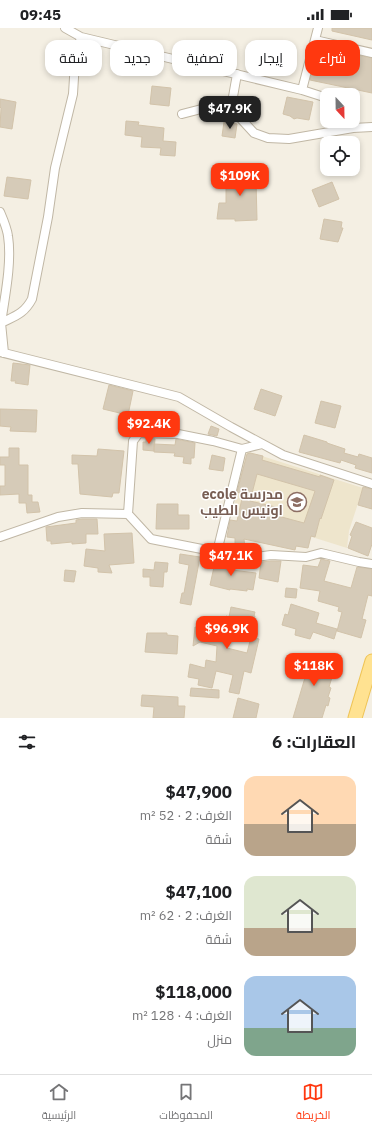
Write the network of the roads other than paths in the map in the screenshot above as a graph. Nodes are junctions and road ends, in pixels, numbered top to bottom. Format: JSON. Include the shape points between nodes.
{"nodes":[{"id":1,"x":65,"y":28,"type":"edge"},
{"id":2,"x":318,"y":28,"type":"edge"},
{"id":3,"x":81,"y":38,"type":"junction"},
{"id":4,"x":315,"y":40,"type":"edge"},
{"id":5,"x":360,"y":50,"type":"edge"},
{"id":6,"x":372,"y":53,"type":"edge"},
{"id":7,"x":172,"y":59,"type":"edge"},
{"id":8,"x":237,"y":74,"type":"edge"},
{"id":9,"x":237,"y":76,"type":"edge"},
{"id":10,"x":306,"y":76,"type":"edge"},
{"id":11,"x":302,"y":90,"type":"junction"},
{"id":12,"x":320,"y":96,"type":"edge"},
{"id":13,"x":231,"y":108,"type":"junction"},
{"id":14,"x":182,"y":114,"type":"dead end"},
{"id":15,"x":360,"y":125,"type":"edge"},
{"id":16,"x":372,"y":127,"type":"edge"},
{"id":17,"x":334,"y":128,"type":"edge"},
{"id":18,"x":0,"y":212,"type":"edge"},
{"id":19,"x":1,"y":323,"type":"edge"},
{"id":20,"x":2,"y":352,"type":"edge"},
{"id":21,"x":262,"y":444,"type":"junction"},
{"id":22,"x":242,"y":449,"type":"junction"},
{"id":23,"x":372,"y":484,"type":"edge"},
{"id":24,"x":128,"y":514,"type":"junction"},
{"id":25,"x":0,"y":537,"type":"edge"},
{"id":26,"x":217,"y":552,"type":"junction"},
{"id":27,"x":372,"y":564,"type":"edge"},
{"id":28,"x":372,"y":661,"type":"edge"},
{"id":29,"x":355,"y":718,"type":"edge"}],
"edges":[{"from":1,"to":3,"type":"street"},
{"from":2,"to":4,"type":"street"},
{"from":3,"to":7,"type":"street"},
{"from":3,"to":19,"type":"street","via":[[75,61],[73,94],[54,168],[48,217],[32,299],[23,312]]},
{"from":5,"to":6,"type":"street"},
{"from":8,"to":11,"type":"street"},
{"from":9,"to":13,"type":"street"},
{"from":10,"to":11,"type":"street"},
{"from":11,"to":12,"type":"street"},
{"from":13,"to":14,"type":"street","via":[[213,106]]},
{"from":13,"to":17,"type":"street","via":[[254,133],[268,138],[289,139]]},
{"from":15,"to":16,"type":"street"},
{"from":18,"to":19,"type":"street","via":[[9,244],[7,284]]},
{"from":19,"to":20,"type":"street"},
{"from":20,"to":21,"type":"street","via":[[179,397]]},
{"from":21,"to":22,"type":"street"},
{"from":21,"to":23,"type":"street","via":[[283,455]]},
{"from":22,"to":24,"type":"street","via":[[178,434],[139,433],[133,440]]},
{"from":22,"to":26,"type":"street"},
{"from":24,"to":25,"type":"street","via":[[82,513],[58,517]]},
{"from":24,"to":26,"type":"street","via":[[150,539]]},
{"from":26,"to":27,"type":"street","via":[[234,560],[271,555],[306,557],[321,553]]},
{"from":28,"to":29,"type":"main road"}]}
